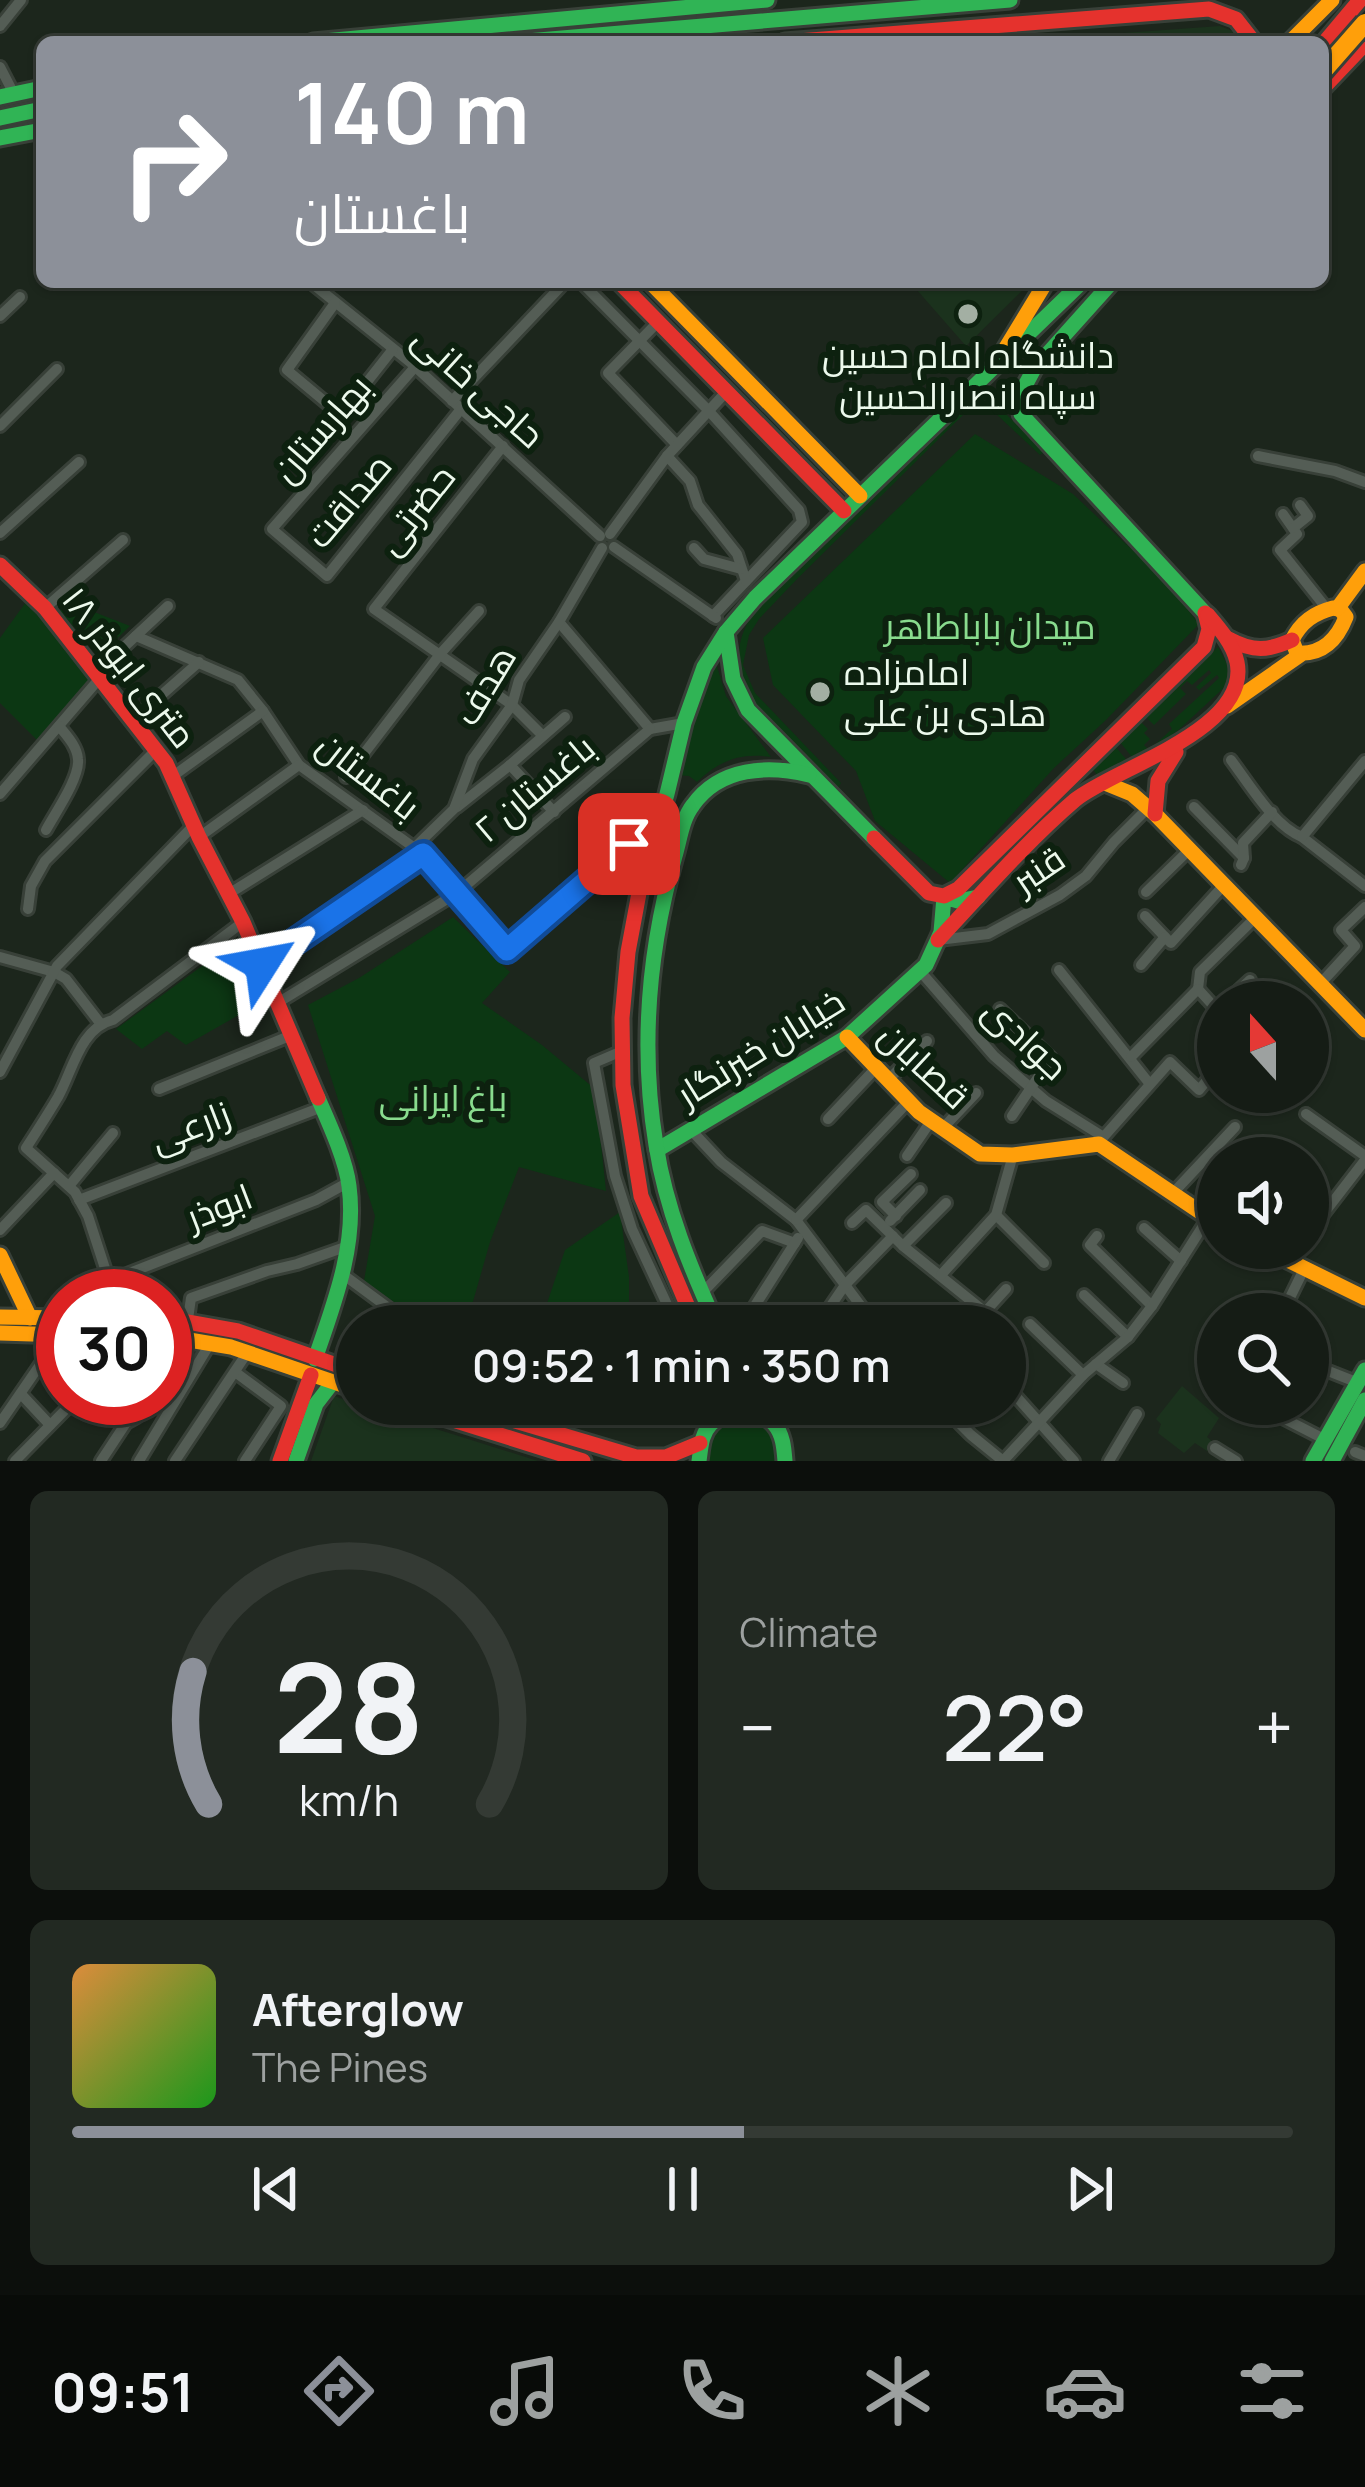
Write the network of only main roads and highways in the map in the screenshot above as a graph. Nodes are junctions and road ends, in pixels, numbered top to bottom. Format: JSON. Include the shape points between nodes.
{"nodes":[{"id":1,"x":767,"y":0,"type":"edge"},
{"id":2,"x":1010,"y":0,"type":"edge"},
{"id":3,"x":1122,"y":0,"type":"edge"},
{"id":4,"x":1332,"y":0,"type":"edge"},
{"id":5,"x":1360,"y":0,"type":"edge"},
{"id":6,"x":600,"y":7,"type":"edge"},
{"id":7,"x":1149,"y":13,"type":"junction"},
{"id":8,"x":1365,"y":23,"type":"edge"},
{"id":9,"x":362,"y":36,"type":"edge"},
{"id":10,"x":660,"y":36,"type":"edge"},
{"id":11,"x":860,"y":36,"type":"edge"},
{"id":12,"x":1251,"y":36,"type":"edge"},
{"id":13,"x":1296,"y":36,"type":"edge"},
{"id":14,"x":1329,"y":38,"type":"edge"},
{"id":15,"x":1365,"y":44,"type":"edge"},
{"id":16,"x":1331,"y":71,"type":"edge"},
{"id":17,"x":36,"y":110,"type":"edge"},
{"id":18,"x":0,"y":118,"type":"edge"},
{"id":19,"x":36,"y":131,"type":"edge"},
{"id":20,"x":0,"y":138,"type":"edge"},
{"id":21,"x":626,"y":288,"type":"edge"},
{"id":22,"x":656,"y":288,"type":"edge"},
{"id":23,"x":1042,"y":288,"type":"edge"},
{"id":24,"x":1075,"y":288,"type":"edge"},
{"id":25,"x":1109,"y":288,"type":"edge"},
{"id":26,"x":998,"y":361,"type":"junction"},
{"id":27,"x":837,"y":472,"type":"junction"},
{"id":28,"x":820,"y":486,"type":"junction"},
{"id":29,"x":860,"y":496,"type":"junction"},
{"id":30,"x":844,"y":511,"type":"junction"},
{"id":31,"x":1365,"y":571,"type":"edge"},
{"id":32,"x":3,"y":575,"type":"edge"},
{"id":33,"x":1208,"y":615,"type":"junction"},
{"id":34,"x":1343,"y":615,"type":"edge"},
{"id":35,"x":723,"y":624,"type":"junction"},
{"id":36,"x":1227,"y":639,"type":"junction"},
{"id":37,"x":1296,"y":648,"type":"junction"},
{"id":38,"x":1219,"y":711,"type":"junction"},
{"id":39,"x":1187,"y":740,"type":"junction"},
{"id":40,"x":810,"y":775,"type":"junction"},
{"id":41,"x":1105,"y":782,"type":"junction"},
{"id":42,"x":667,"y":794,"type":"junction"},
{"id":43,"x":692,"y":804,"type":"junction"},
{"id":44,"x":1151,"y":811,"type":"junction"},
{"id":45,"x":944,"y":897,"type":"junction"},
{"id":46,"x":978,"y":897,"type":"junction"},
{"id":47,"x":938,"y":940,"type":"junction"},
{"id":48,"x":1364,"y":1027,"type":"edge"},
{"id":49,"x":848,"y":1037,"type":"junction"},
{"id":50,"x":657,"y":1150,"type":"junction"},
{"id":51,"x":1197,"y":1209,"type":"edge"},
{"id":52,"x":0,"y":1256,"type":"edge"},
{"id":53,"x":1312,"y":1269,"type":"edge"},
{"id":54,"x":1365,"y":1298,"type":"edge"},
{"id":55,"x":687,"y":1305,"type":"edge"},
{"id":56,"x":707,"y":1305,"type":"edge"},
{"id":57,"x":0,"y":1317,"type":"edge"},
{"id":58,"x":29,"y":1318,"type":"junction"},
{"id":59,"x":192,"y":1320,"type":"edge"},
{"id":60,"x":36,"y":1321,"type":"edge"},
{"id":61,"x":36,"y":1331,"type":"edge"},
{"id":62,"x":0,"y":1333,"type":"edge"},
{"id":63,"x":192,"y":1340,"type":"edge"},
{"id":64,"x":322,"y":1370,"type":"junction"},
{"id":65,"x":336,"y":1371,"type":"edge"},
{"id":66,"x":336,"y":1378,"type":"edge"},
{"id":67,"x":1362,"y":1382,"type":"edge"},
{"id":68,"x":1359,"y":1422,"type":"edge"},
{"id":69,"x":469,"y":1425,"type":"edge"},
{"id":70,"x":524,"y":1425,"type":"edge"},
{"id":71,"x":775,"y":1425,"type":"edge"},
{"id":72,"x":699,"y":1452,"type":"edge"},
{"id":73,"x":788,"y":1458,"type":"edge"},
{"id":74,"x":280,"y":1461,"type":"edge"},
{"id":75,"x":296,"y":1461,"type":"edge"},
{"id":76,"x":583,"y":1461,"type":"edge"},
{"id":77,"x":1313,"y":1461,"type":"edge"},
{"id":78,"x":1332,"y":1461,"type":"edge"}],
"edges":[{"from":1,"to":6,"type":"main road"},
{"from":2,"to":10,"type":"main road"},
{"from":3,"to":7,"type":"main road"},
{"from":4,"to":13,"type":"main road"},
{"from":5,"to":14,"type":"main road"},
{"from":6,"to":9,"type":"main road"},
{"from":7,"to":11,"type":"main road"},
{"from":7,"to":12,"type":"main road","via":[[1229,12]]},
{"from":8,"to":16,"type":"main road","bridge":true},
{"from":15,"to":16,"type":"main road"},
{"from":17,"to":18,"type":"main road"},
{"from":19,"to":20,"type":"main road"},
{"from":21,"to":28,"type":"main road"},
{"from":22,"to":27,"type":"main road"},
{"from":23,"to":26,"type":"main road"},
{"from":24,"to":26,"type":"main road"},
{"from":25,"to":33,"type":"main road","via":[[1024,384],[1021,414]]},
{"from":26,"to":29,"type":"main road"},
{"from":27,"to":28,"type":"main road","via":[[830,487]]},
{"from":27,"to":29,"type":"main road"},
{"from":28,"to":30,"type":"main road"},
{"from":29,"to":30,"type":"main road"},
{"from":30,"to":35,"type":"main road"},
{"from":31,"to":34,"type":"main road"},
{"from":32,"to":64,"type":"main road","name":"۱۸ متری ابوذر","via":[[45,608],[173,776],[322,1107],[349,1182],[352,1230]]},
{"from":33,"to":36,"type":"main road"},
{"from":33,"to":45,"type":"main road","via":[[1204,646]]},
{"from":34,"to":37,"type":"main road","via":[[1301,625]]},
{"from":34,"to":37,"type":"main road","via":[[1342,629],[1317,652]]},
{"from":35,"to":40,"type":"main road","via":[[742,702]]},
{"from":35,"to":42,"type":"main road","via":[[684,723]]},
{"from":36,"to":37,"type":"main road","via":[[1257,652]]},
{"from":36,"to":38,"type":"main road","via":[[1238,678]]},
{"from":37,"to":38,"type":"main road"},
{"from":38,"to":39,"type":"main road"},
{"from":39,"to":41,"type":"main road","name":"خیابان خبرنگار"},
{"from":39,"to":44,"type":"main road","via":[[1158,776]]},
{"from":40,"to":43,"type":"main road","via":[[747,770]]},
{"from":40,"to":45,"type":"main road","via":[[929,893]]},
{"from":41,"to":44,"type":"main road"},
{"from":41,"to":46,"type":"main road","name":"خیابان خبرنگار","via":[[1077,799]]},
{"from":42,"to":43,"type":"main road","via":[[680,784]]},
{"from":42,"to":55,"type":"main road","via":[[628,952],[622,1085],[640,1196]]},
{"from":43,"to":50,"type":"main road","via":[[652,955],[648,1083]]},
{"from":44,"to":48,"type":"main road"},
{"from":45,"to":46,"type":"main road"},
{"from":45,"to":47,"type":"main road","name":"خیابان خبرنگار"},
{"from":46,"to":47,"type":"main road","name":"خیابان خبرنگار"},
{"from":47,"to":49,"type":"main road","name":"خیابان خبرنگار","via":[[920,971]]},
{"from":49,"to":50,"type":"main road","name":"خیابان خبرنگار"},
{"from":49,"to":51,"type":"main road","name":"قصابان","via":[[908,1102],[980,1154],[1100,1140]]},
{"from":50,"to":56,"type":"main road","via":[[676,1228]]},
{"from":52,"to":58,"type":"main road"},
{"from":53,"to":54,"type":"main road"},
{"from":57,"to":58,"type":"main road"},
{"from":58,"to":60,"type":"main road"},
{"from":59,"to":64,"type":"main road","via":[[236,1330]]},
{"from":61,"to":62,"type":"main road"},
{"from":63,"to":64,"type":"main road"},
{"from":64,"to":65,"type":"main road"},
{"from":64,"to":66,"type":"main road"},
{"from":64,"to":74,"type":"main road"},
{"from":64,"to":75,"type":"main road"},
{"from":67,"to":68,"type":"main road"},
{"from":67,"to":77,"type":"main road"},
{"from":68,"to":78,"type":"main road"},
{"from":69,"to":76,"type":"main road"},
{"from":70,"to":72,"type":"main road","via":[[636,1457]]},
{"from":71,"to":73,"type":"main road"}]}
